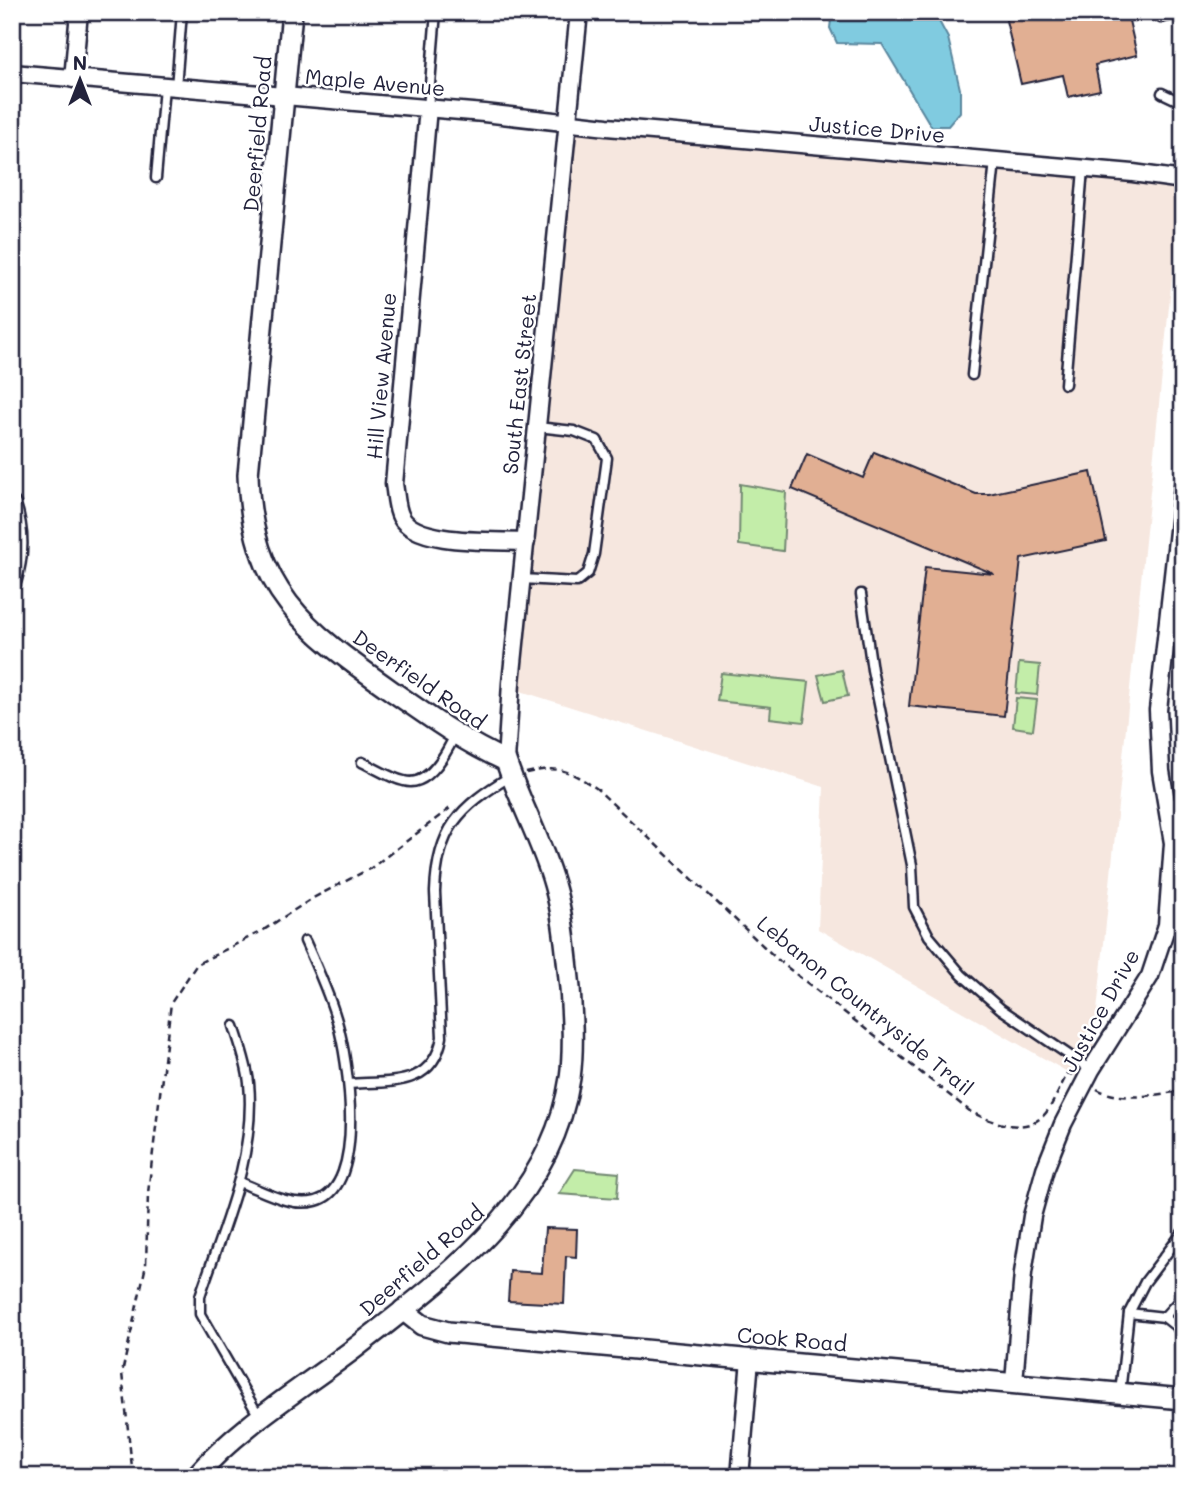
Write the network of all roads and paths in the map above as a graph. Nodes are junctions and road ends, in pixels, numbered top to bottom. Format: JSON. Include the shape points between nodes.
{"nodes":[{"id":1,"x":79,"y":12,"type":"edge"},
{"id":2,"x":182,"y":12,"type":"edge"},
{"id":3,"x":292,"y":12,"type":"edge"},
{"id":4,"x":436,"y":12,"type":"edge"},
{"id":5,"x":579,"y":12,"type":"edge"},
{"id":6,"x":1183,"y":12,"type":"edge"},
{"id":7,"x":1161,"y":18,"type":"dead end"},
{"id":8,"x":12,"y":73,"type":"edge"},
{"id":9,"x":73,"y":79,"type":"junction"},
{"id":10,"x":170,"y":87,"type":"junction"},
{"id":11,"x":1161,"y":93,"type":"dead end"},
{"id":12,"x":285,"y":96,"type":"junction"},
{"id":13,"x":1183,"y":103,"type":"edge"},
{"id":14,"x":428,"y":108,"type":"junction"},
{"id":15,"x":568,"y":122,"type":"junction"},
{"id":16,"x":995,"y":161,"type":"junction"},
{"id":17,"x":1083,"y":169,"type":"junction"},
{"id":18,"x":156,"y":178,"type":"dead end"},
{"id":19,"x":1183,"y":180,"type":"edge"},
{"id":20,"x":972,"y":375,"type":"dead end"},
{"id":21,"x":1065,"y":384,"type":"dead end"},
{"id":22,"x":537,"y":427,"type":"junction"},
{"id":23,"x":1183,"y":486,"type":"edge"},
{"id":24,"x":12,"y":505,"type":"edge"},
{"id":25,"x":526,"y":542,"type":"junction"},
{"id":26,"x":522,"y":579,"type":"junction"},
{"id":27,"x":12,"y":583,"type":"edge"},
{"id":28,"x":861,"y":594,"type":"dead end"},
{"id":29,"x":455,"y":735,"type":"junction"},
{"id":30,"x":362,"y":762,"type":"dead end"},
{"id":31,"x":508,"y":769,"type":"junction"},
{"id":32,"x":1176,"y":802,"type":"edge"},
{"id":33,"x":456,"y":805,"type":"dead end"},
{"id":34,"x":305,"y":941,"type":"dead end"},
{"id":35,"x":234,"y":1026,"type":"dead end"},
{"id":36,"x":1088,"y":1076,"type":"junction"},
{"id":37,"x":349,"y":1084,"type":"junction"},
{"id":38,"x":1183,"y":1091,"type":"edge"},
{"id":39,"x":239,"y":1182,"type":"junction"},
{"id":40,"x":1183,"y":1232,"type":"edge"},
{"id":41,"x":1183,"y":1296,"type":"edge"},
{"id":42,"x":403,"y":1310,"type":"junction"},
{"id":43,"x":1129,"y":1313,"type":"junction"},
{"id":44,"x":1164,"y":1317,"type":"junction"},
{"id":45,"x":1183,"y":1332,"type":"edge"},
{"id":46,"x":750,"y":1359,"type":"junction"},
{"id":47,"x":1014,"y":1382,"type":"junction"},
{"id":48,"x":1120,"y":1393,"type":"junction"},
{"id":49,"x":1183,"y":1399,"type":"edge"},
{"id":50,"x":260,"y":1419,"type":"junction"},
{"id":51,"x":1122,"y":1469,"type":"dead end"},
{"id":52,"x":133,"y":1477,"type":"edge"},
{"id":53,"x":195,"y":1477,"type":"edge"},
{"id":54,"x":740,"y":1477,"type":"edge"},
{"id":55,"x":1121,"y":1477,"type":"edge"}],
"edges":[{"from":1,"to":9,"type":"street"},
{"from":2,"to":10,"type":"lane"},
{"from":3,"to":12,"type":"street","name":"Deerfield Road"},
{"from":4,"to":14,"type":"lane"},
{"from":5,"to":15,"type":"street","name":"South East Street"},
{"from":6,"to":7,"type":"lane"},
{"from":8,"to":9,"type":"street","name":"Maple Avenue"},
{"from":9,"to":10,"type":"street","name":"Maple Avenue"},
{"from":10,"to":12,"type":"street","name":"Maple Avenue"},
{"from":10,"to":18,"type":"lane"},
{"from":11,"to":13,"type":"lane"},
{"from":12,"to":14,"type":"street","name":"Maple Avenue"},
{"from":12,"to":29,"type":"street","name":"Deerfield Road","via":[[248,475],[256,542],[275,586],[304,624]]},
{"from":14,"to":15,"type":"street","name":"Maple Avenue"},
{"from":14,"to":25,"type":"street","name":"Hill View Avenue","via":[[394,485],[401,517],[412,528],[435,537]]},
{"from":15,"to":16,"type":"street","name":"Justice Drive"},
{"from":15,"to":22,"type":"street","name":"South East Street"},
{"from":16,"to":17,"type":"street","name":"Justice Drive"},
{"from":16,"to":20,"type":"lane"},
{"from":17,"to":19,"type":"street","name":"Justice Drive"},
{"from":17,"to":21,"type":"lane"},
{"from":22,"to":25,"type":"street","name":"South East Street"},
{"from":22,"to":26,"type":"lane","via":[[574,431],[597,440],[607,458],[588,573],[577,582]]},
{"from":23,"to":32,"type":"street","name":"Justice Drive","via":[[1158,710],[1161,771]]},
{"from":24,"to":27,"type":"street","via":[[20,545]]},
{"from":25,"to":26,"type":"street","name":"South East Street"},
{"from":26,"to":31,"type":"street","name":"South East Street"},
{"from":28,"to":36,"type":"lane","via":[[912,865],[914,907],[929,936],[962,975]]},
{"from":29,"to":30,"type":"lane","via":[[444,756],[423,778],[406,783]]},
{"from":29,"to":31,"type":"street","name":"Deerfield Road"},
{"from":31,"to":36,"type":"path","name":"Lebanon Countryside Trail","via":[[572,773],[596,788],[778,960],[971,1112],[993,1123],[1030,1124],[1044,1115],[1068,1073]]},
{"from":31,"to":37,"type":"lane","via":[[457,815],[436,873],[442,1037],[436,1058],[423,1074],[406,1080]]},
{"from":31,"to":42,"type":"street","name":"Deerfield Road","via":[[545,856],[561,913],[572,1021],[569,1080],[550,1146],[520,1198],[482,1243]]},
{"from":32,"to":36,"type":"street","name":"Justice Drive","via":[[1167,925],[1150,976]]},
{"from":33,"to":52,"type":"path","via":[[371,868],[197,964],[171,1003],[148,1193],[146,1265],[122,1373]]},
{"from":34,"to":37,"type":"lane","via":[[337,1022]]},
{"from":35,"to":39,"type":"lane","via":[[250,1102]]},
{"from":36,"to":38,"type":"path","via":[[1104,1093],[1124,1097]]},
{"from":36,"to":47,"type":"street","name":"Justice Drive","via":[[1045,1169],[1032,1216]]},
{"from":37,"to":39,"type":"lane","via":[[347,1153],[342,1178],[331,1194],[300,1203]]},
{"from":39,"to":50,"type":"lane","via":[[200,1296],[200,1314]]},
{"from":40,"to":43,"type":"lane","via":[[1145,1282]]},
{"from":41,"to":44,"type":"lane"},
{"from":42,"to":46,"type":"street","name":"Cook Road","via":[[422,1325],[447,1332]]},
{"from":42,"to":50,"type":"street","name":"Deerfield Road"},
{"from":43,"to":44,"type":"lane"},
{"from":43,"to":48,"type":"lane"},
{"from":44,"to":45,"type":"lane"},
{"from":46,"to":47,"type":"street","name":"Cook Road"},
{"from":46,"to":54,"type":"street"},
{"from":47,"to":48,"type":"street","name":"Cook Road"},
{"from":48,"to":49,"type":"street","name":"Cook Road"},
{"from":50,"to":53,"type":"street","name":"Deerfield Road"},
{"from":51,"to":55,"type":"path"}]}
